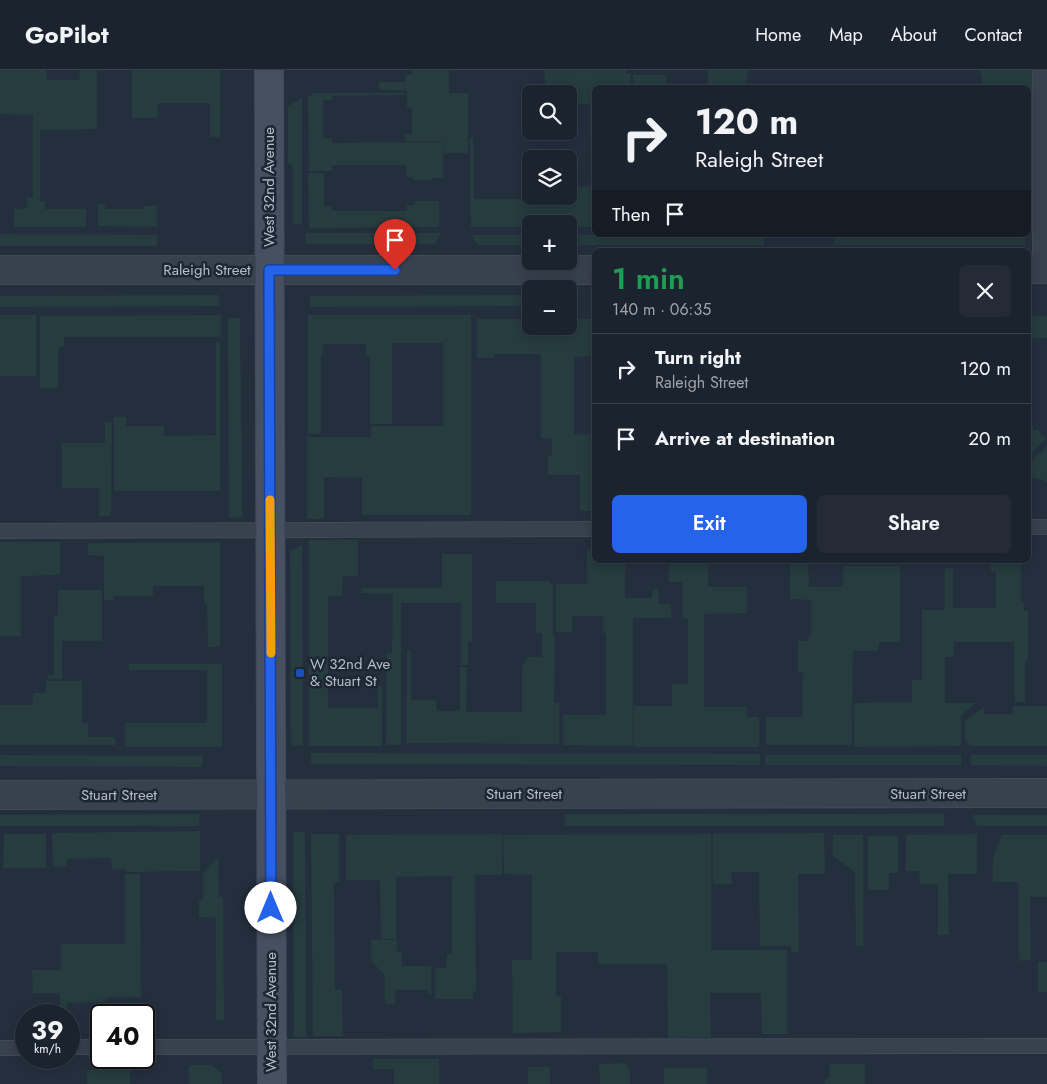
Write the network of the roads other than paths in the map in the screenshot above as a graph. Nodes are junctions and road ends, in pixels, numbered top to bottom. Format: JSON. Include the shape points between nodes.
{"nodes":[{"id":1,"x":269,"y":70,"type":"edge"},
{"id":2,"x":1040,"y":70,"type":"edge"},
{"id":3,"x":1039,"y":269,"type":"edge"},
{"id":4,"x":0,"y":270,"type":"edge"},
{"id":5,"x":269,"y":270,"type":"junction"},
{"id":6,"x":592,"y":270,"type":"edge"},
{"id":7,"x":1047,"y":527,"type":"edge"},
{"id":8,"x":1031,"y":528,"type":"edge"},
{"id":9,"x":592,"y":529,"type":"edge"},
{"id":10,"x":270,"y":530,"type":"junction"},
{"id":11,"x":0,"y":531,"type":"edge"},
{"id":12,"x":271,"y":794,"type":"junction"},
{"id":13,"x":1047,"y":794,"type":"edge"},
{"id":14,"x":0,"y":795,"type":"edge"},
{"id":15,"x":1047,"y":1046,"type":"edge"},
{"id":16,"x":155,"y":1047,"type":"edge"},
{"id":17,"x":271,"y":1047,"type":"junction"},
{"id":18,"x":0,"y":1048,"type":"edge"},
{"id":19,"x":15,"y":1048,"type":"edge"},
{"id":20,"x":272,"y":1084,"type":"edge"}],
"edges":[{"from":1,"to":5,"type":"street","name":"West 32nd Avenue"},
{"from":2,"to":3,"type":"lane"},
{"from":4,"to":5,"type":"street","name":"Raleigh Street"},
{"from":5,"to":6,"type":"street","name":"Raleigh Street"},
{"from":5,"to":10,"type":"street","name":"West 32nd Avenue"},
{"from":7,"to":8,"type":"lane"},
{"from":9,"to":10,"type":"lane"},
{"from":10,"to":11,"type":"lane"},
{"from":10,"to":12,"type":"street","name":"West 32nd Avenue"},
{"from":12,"to":13,"type":"street","name":"Stuart Street"},
{"from":12,"to":14,"type":"street","name":"Stuart Street"},
{"from":12,"to":17,"type":"street","name":"West 32nd Avenue"},
{"from":15,"to":17,"type":"lane"},
{"from":16,"to":17,"type":"lane"},
{"from":17,"to":20,"type":"street","name":"West 32nd Avenue"},
{"from":18,"to":19,"type":"lane"}]}
